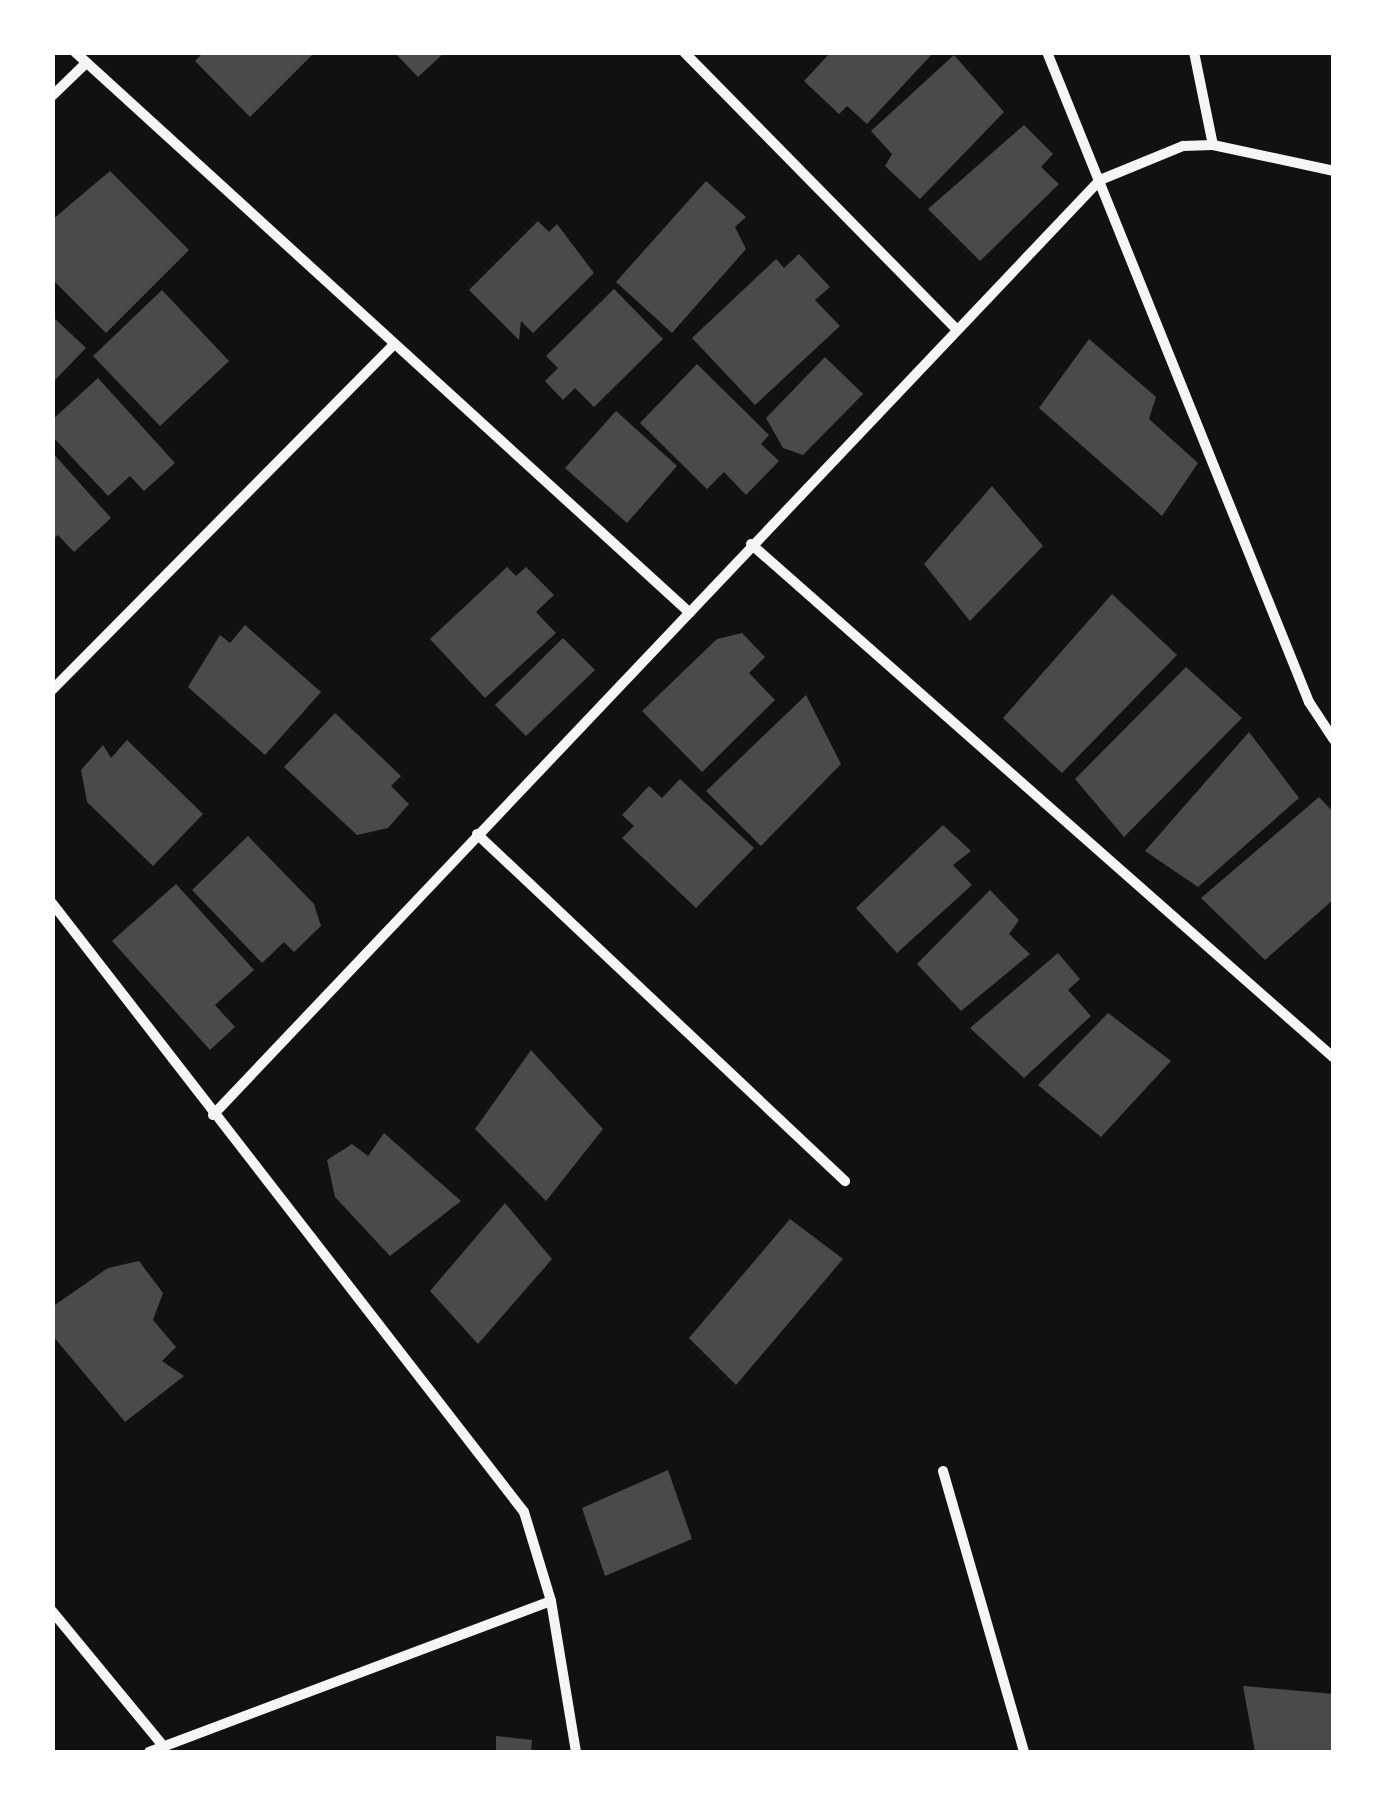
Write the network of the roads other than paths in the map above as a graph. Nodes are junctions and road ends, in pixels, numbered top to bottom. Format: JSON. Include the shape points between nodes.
{"nodes":[{"id":1,"x":75,"y":52,"type":"edge"},
{"id":2,"x":684,"y":52,"type":"edge"},
{"id":3,"x":1047,"y":52,"type":"edge"},
{"id":4,"x":1194,"y":52,"type":"edge"},
{"id":5,"x":86,"y":63,"type":"junction"},
{"id":6,"x":52,"y":96,"type":"edge"},
{"id":7,"x":1213,"y":145,"type":"junction"},
{"id":8,"x":1334,"y":171,"type":"edge"},
{"id":9,"x":1100,"y":180,"type":"junction"},
{"id":10,"x":956,"y":329,"type":"junction"},
{"id":11,"x":394,"y":344,"type":"junction"},
{"id":12,"x":751,"y":544,"type":"junction"},
{"id":13,"x":690,"y":613,"type":"junction"},
{"id":14,"x":52,"y":690,"type":"edge"},
{"id":15,"x":1334,"y":740,"type":"edge"},
{"id":16,"x":477,"y":834,"type":"junction"},
{"id":17,"x":52,"y":903,"type":"edge"},
{"id":18,"x":1334,"y":1058,"type":"edge"},
{"id":19,"x":213,"y":1115,"type":"junction"},
{"id":20,"x":845,"y":1181,"type":"dead end"},
{"id":21,"x":943,"y":1471,"type":"dead end"},
{"id":22,"x":551,"y":1601,"type":"junction"},
{"id":23,"x":52,"y":1611,"type":"edge"},
{"id":24,"x":161,"y":1743,"type":"junction"},
{"id":25,"x":149,"y":1752,"type":"edge"},
{"id":26,"x":576,"y":1752,"type":"edge"},
{"id":27,"x":1024,"y":1752,"type":"edge"}],
"edges":[{"from":1,"to":5,"type":"street"},
{"from":2,"to":10,"type":"street"},
{"from":3,"to":9,"type":"street"},
{"from":4,"to":7,"type":"street"},
{"from":5,"to":6,"type":"street"},
{"from":5,"to":11,"type":"street"},
{"from":7,"to":8,"type":"street"},
{"from":7,"to":9,"type":"street","via":[[1182,146]]},
{"from":9,"to":10,"type":"street"},
{"from":9,"to":15,"type":"street","via":[[1309,702]]},
{"from":10,"to":12,"type":"street"},
{"from":11,"to":13,"type":"street"},
{"from":11,"to":14,"type":"street"},
{"from":12,"to":13,"type":"street"},
{"from":12,"to":18,"type":"street"},
{"from":13,"to":16,"type":"street"},
{"from":16,"to":19,"type":"street"},
{"from":16,"to":20,"type":"street"},
{"from":17,"to":19,"type":"street"},
{"from":19,"to":22,"type":"street","via":[[524,1512]]},
{"from":21,"to":27,"type":"street"},
{"from":22,"to":24,"type":"street"},
{"from":22,"to":26,"type":"street"},
{"from":23,"to":24,"type":"street"},
{"from":24,"to":25,"type":"street"}]}
